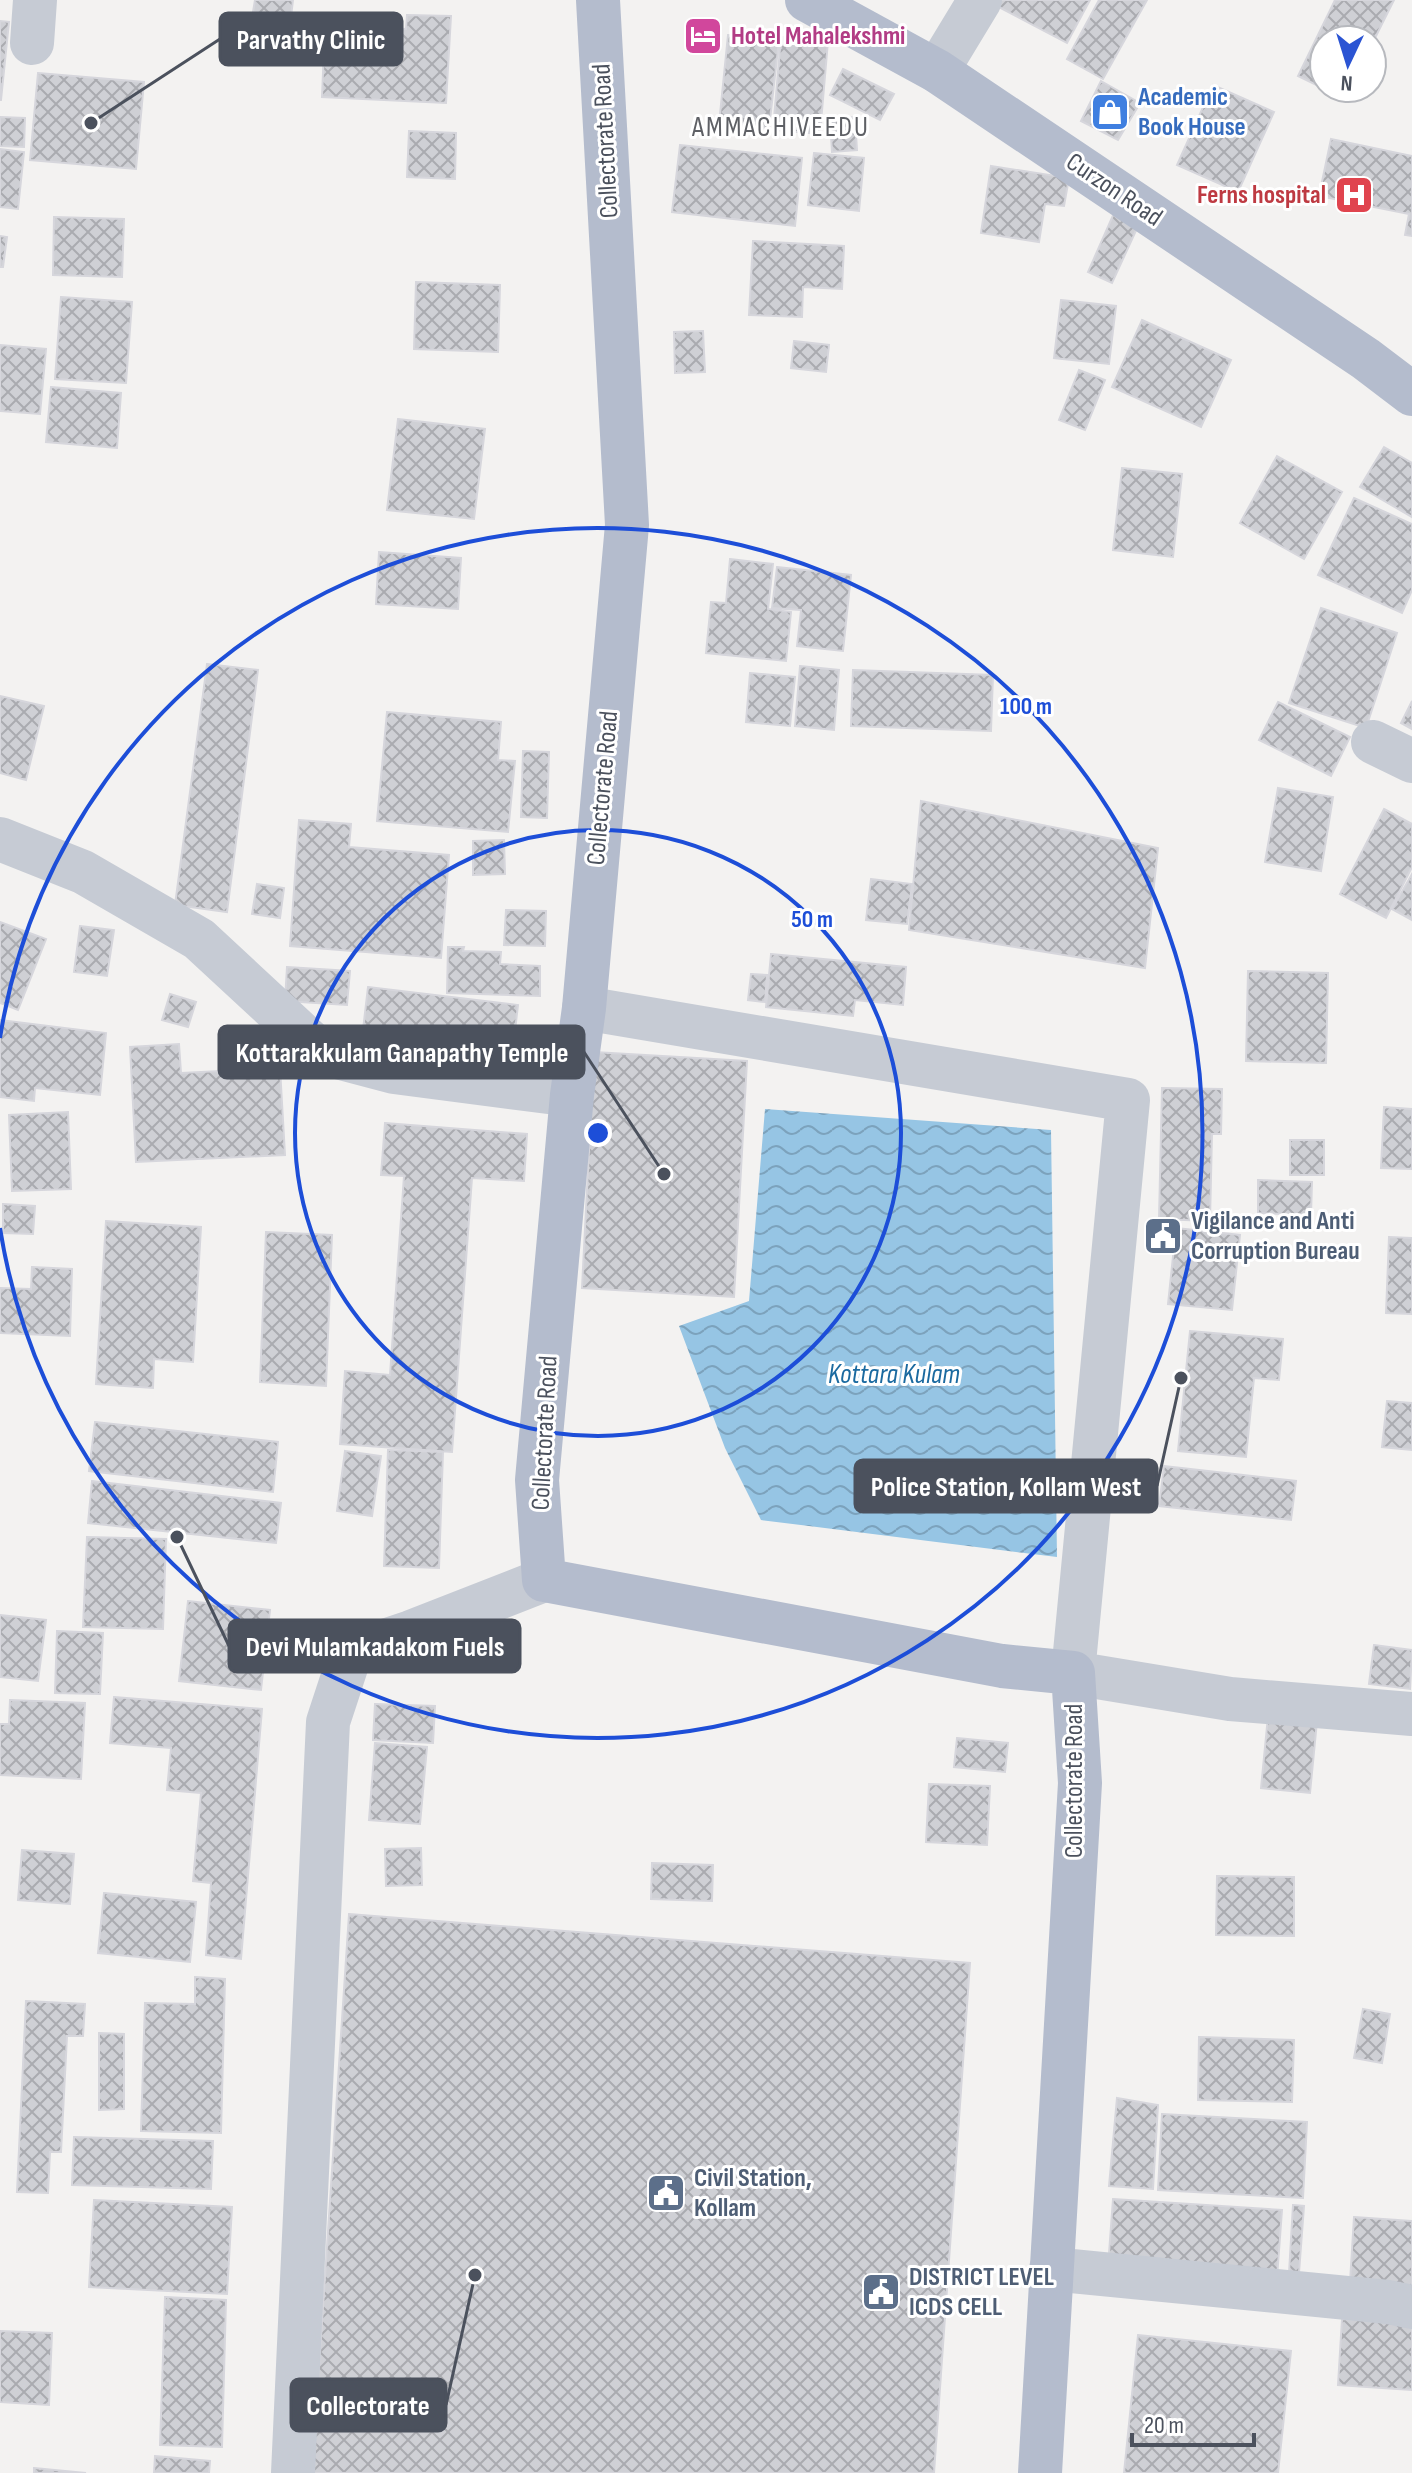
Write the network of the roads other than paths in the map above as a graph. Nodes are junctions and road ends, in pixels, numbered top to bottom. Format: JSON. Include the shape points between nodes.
{"nodes":[{"id":1,"x":35,"y":0,"type":"edge"},
{"id":2,"x":598,"y":0,"type":"edge"},
{"id":3,"x":807,"y":0,"type":"edge"},
{"id":4,"x":980,"y":0,"type":"edge"},
{"id":5,"x":853,"y":12,"type":"edge"},
{"id":6,"x":32,"y":43,"type":"dead end"},
{"id":7,"x":937,"y":71,"type":"junction"},
{"id":8,"x":1412,"y":394,"type":"edge"},
{"id":9,"x":1373,"y":742,"type":"dead end"},
{"id":10,"x":1412,"y":761,"type":"edge"},
{"id":11,"x":0,"y":839,"type":"edge"},
{"id":12,"x":584,"y":1008,"type":"junction"},
{"id":13,"x":572,"y":1095,"type":"junction"},
{"id":14,"x":544,"y":1580,"type":"junction"},
{"id":15,"x":1073,"y":1673,"type":"junction"},
{"id":16,"x":1412,"y":1714,"type":"edge"},
{"id":17,"x":1051,"y":2269,"type":"junction"},
{"id":18,"x":1412,"y":2307,"type":"edge"},
{"id":19,"x":293,"y":2473,"type":"edge"},
{"id":20,"x":1040,"y":2473,"type":"edge"}],
"edges":[{"from":1,"to":6,"type":"street"},
{"from":2,"to":12,"type":"main road","name":"Collectorate Road","via":[[627,525]]},
{"from":3,"to":5,"type":"main road","name":"Curzon Road"},
{"from":4,"to":7,"type":"street"},
{"from":5,"to":7,"type":"main road","name":"Curzon Road"},
{"from":7,"to":8,"type":"main road","name":"Curzon Road"},
{"from":9,"to":10,"type":"street"},
{"from":11,"to":13,"type":"street","via":[[83,872],[199,939],[322,1053],[394,1072]]},
{"from":12,"to":13,"type":"main road","name":"Collectorate Road"},
{"from":12,"to":15,"type":"street","via":[[1128,1100]]},
{"from":13,"to":14,"type":"main road","name":"Collectorate Road","via":[[537,1480]]},
{"from":14,"to":15,"type":"main road","name":"Collectorate Road","via":[[1002,1666]]},
{"from":14,"to":19,"type":"street","via":[[351,1652],[328,1722]]},
{"from":15,"to":16,"type":"street","via":[[1230,1699]]},
{"from":15,"to":17,"type":"main road","name":"Collectorate Road","via":[[1080,1783]]},
{"from":17,"to":18,"type":"street"},
{"from":17,"to":20,"type":"main road","name":"Collectorate Road"}]}
